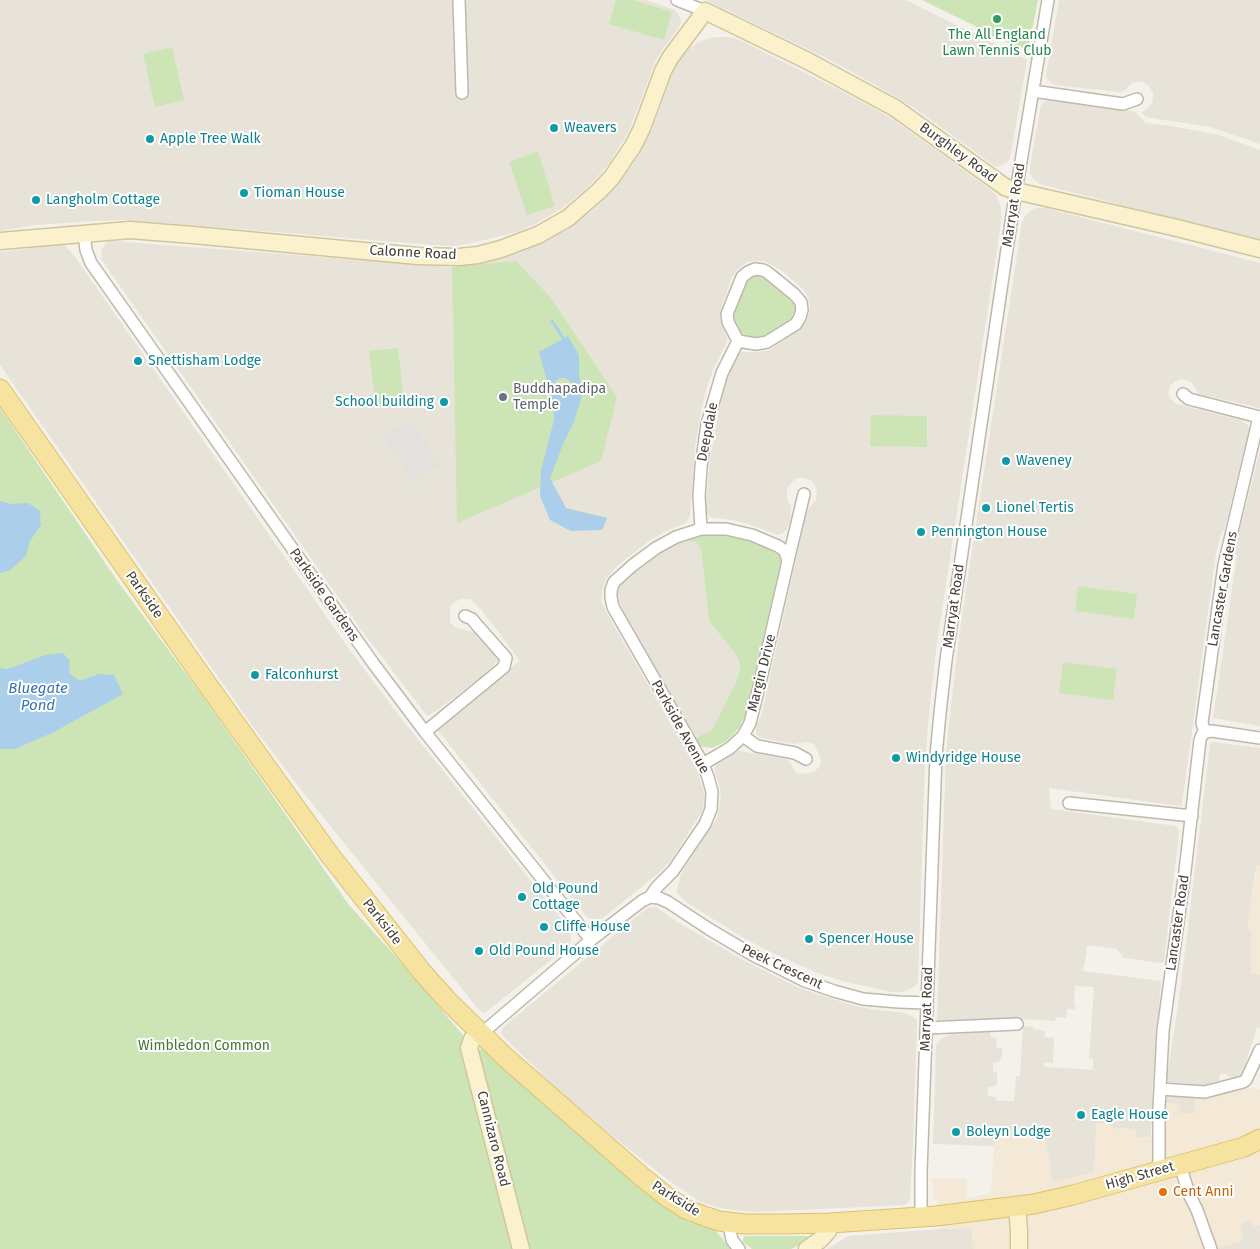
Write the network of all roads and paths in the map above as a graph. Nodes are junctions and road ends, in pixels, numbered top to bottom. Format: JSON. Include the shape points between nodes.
{"nodes":[{"id":1,"x":459,"y":0,"type":"edge"},
{"id":2,"x":677,"y":0,"type":"edge"},
{"id":3,"x":1048,"y":0,"type":"edge"},
{"id":4,"x":705,"y":11,"type":"junction"},
{"id":5,"x":1033,"y":91,"type":"junction"},
{"id":6,"x":462,"y":93,"type":"dead end"},
{"id":7,"x":1137,"y":99,"type":"dead end"},
{"id":8,"x":1016,"y":191,"type":"junction"},
{"id":9,"x":84,"y":233,"type":"junction"},
{"id":10,"x":0,"y":241,"type":"edge"},
{"id":11,"x":1260,"y":250,"type":"edge"},
{"id":12,"x":738,"y":341,"type":"junction"},
{"id":13,"x":0,"y":389,"type":"edge"},
{"id":14,"x":1183,"y":394,"type":"dead end"},
{"id":15,"x":1260,"y":417,"type":"edge"},
{"id":16,"x":804,"y":494,"type":"dead end"},
{"id":17,"x":701,"y":529,"type":"junction"},
{"id":18,"x":788,"y":561,"type":"junction"},
{"id":19,"x":465,"y":616,"type":"dead end"},
{"id":20,"x":425,"y":732,"type":"junction"},
{"id":21,"x":1205,"y":732,"type":"junction"},
{"id":22,"x":743,"y":736,"type":"junction"},
{"id":23,"x":1260,"y":738,"type":"edge"},
{"id":24,"x":806,"y":759,"type":"dead end"},
{"id":25,"x":703,"y":764,"type":"junction"},
{"id":26,"x":1068,"y":803,"type":"dead end"},
{"id":27,"x":1192,"y":816,"type":"junction"},
{"id":28,"x":650,"y":897,"type":"junction"},
{"id":29,"x":591,"y":940,"type":"junction"},
{"id":30,"x":927,"y":1003,"type":"junction"},
{"id":31,"x":1017,"y":1024,"type":"dead end"},
{"id":32,"x":927,"y":1028,"type":"junction"},
{"id":33,"x":481,"y":1034,"type":"junction"},
{"id":34,"x":1260,"y":1050,"type":"edge"},
{"id":35,"x":1160,"y":1089,"type":"junction"},
{"id":36,"x":1260,"y":1139,"type":"edge"},
{"id":37,"x":1180,"y":1165,"type":"junction"},
{"id":38,"x":1157,"y":1172,"type":"junction"},
{"id":39,"x":1017,"y":1206,"type":"junction"},
{"id":40,"x":921,"y":1217,"type":"junction"},
{"id":41,"x":730,"y":1222,"type":"junction"},
{"id":42,"x":830,"y":1223,"type":"junction"},
{"id":43,"x":521,"y":1249,"type":"edge"},
{"id":44,"x":739,"y":1249,"type":"edge"},
{"id":45,"x":807,"y":1249,"type":"edge"},
{"id":46,"x":1019,"y":1249,"type":"edge"},
{"id":47,"x":1212,"y":1249,"type":"edge"}],
"edges":[{"from":1,"to":6,"type":"street"},
{"from":2,"to":4,"type":"street","name":"Burghley Road"},
{"from":3,"to":5,"type":"street","name":"Marryat Road"},
{"from":4,"to":8,"type":"street","name":"Burghley Road","via":[[895,108],[1004,187]]},
{"from":4,"to":9,"type":"street","name":"Calonne Road","via":[[663,71],[633,146],[612,177],[568,218],[527,240],[478,255],[459,257],[130,230]]},
{"from":5,"to":7,"type":"street","via":[[1123,104]]},
{"from":5,"to":8,"type":"street","name":"Marryat Road"},
{"from":8,"to":11,"type":"street","name":"Burghley Road"},
{"from":8,"to":30,"type":"street","name":"Marryat Road","via":[[940,714]]},
{"from":9,"to":10,"type":"street","name":"Calonne Road"},
{"from":9,"to":20,"type":"street","name":"Parkside Gardens","via":[[91,263],[367,655]]},
{"from":12,"to":12,"type":"street","via":[[768,342],[796,324],[800,317],[801,302],[763,270],[755,269],[742,277],[727,314]]},
{"from":12,"to":17,"type":"street","name":"Deepdale","via":[[722,373],[707,424],[699,496]]},
{"from":13,"to":33,"type":"main road","name":"Parkside","via":[[329,854],[422,972]]},
{"from":14,"to":15,"type":"street","name":"Lancaster Gardens","via":[[1189,399]]},
{"from":15,"to":21,"type":"street","name":"Lancaster Gardens","via":[[1224,565],[1202,723]]},
{"from":16,"to":18,"type":"street","name":"Margin Drive"},
{"from":17,"to":18,"type":"street","via":[[726,529],[752,535],[785,551]]},
{"from":17,"to":25,"type":"street","name":"Parkside Avenue","via":[[656,548],[633,565],[614,582],[611,597],[613,607]]},
{"from":18,"to":22,"type":"street","name":"Margin Drive","via":[[754,708]]},
{"from":19,"to":20,"type":"street","via":[[472,619],[506,658],[504,667]]},
{"from":20,"to":29,"type":"street","name":"Parkside Gardens"},
{"from":21,"to":23,"type":"street","via":[[1212,730]]},
{"from":21,"to":27,"type":"street","name":"Lancaster Road","via":[[1200,740]]},
{"from":22,"to":24,"type":"street","via":[[757,746],[795,753]]},
{"from":22,"to":25,"type":"street","name":"Margin Drive"},
{"from":25,"to":28,"type":"street","name":"Parkside Avenue","via":[[712,792],[706,824]]},
{"from":26,"to":27,"type":"street"},
{"from":27,"to":35,"type":"street","name":"Lancaster Road","via":[[1163,1031]]},
{"from":28,"to":29,"type":"street","name":"Parkside Avenue"},
{"from":28,"to":30,"type":"street","name":"Peek Crescent","via":[[668,902],[751,954],[805,981],[863,999]]},
{"from":29,"to":33,"type":"street","name":"Parkside Avenue"},
{"from":30,"to":32,"type":"street","name":"Marryat Road"},
{"from":31,"to":32,"type":"street"},
{"from":32,"to":40,"type":"street","name":"Marryat Road"},
{"from":33,"to":41,"type":"main road","name":"Parkside","via":[[666,1196],[686,1209]]},
{"from":33,"to":43,"type":"street","name":"Cannizaro Road","via":[[472,1039],[469,1048]]},
{"from":34,"to":35,"type":"street","via":[[1243,1082],[1205,1092]]},
{"from":35,"to":38,"type":"street","name":"Lancaster Road"},
{"from":36,"to":37,"type":"main road","name":"High Street","via":[[1244,1147]]},
{"from":37,"to":38,"type":"main road","name":"High Street"},
{"from":37,"to":47,"type":"street"},
{"from":38,"to":39,"type":"main road","name":"High Street","via":[[1073,1195]]},
{"from":39,"to":40,"type":"main road","name":"High Street"},
{"from":39,"to":46,"type":"street"},
{"from":40,"to":42,"type":"main road","name":"Parkside"},
{"from":41,"to":42,"type":"main road","name":"Parkside"},
{"from":41,"to":44,"type":"street","via":[[732,1240]]},
{"from":42,"to":45,"type":"street","via":[[828,1231]]}]}
